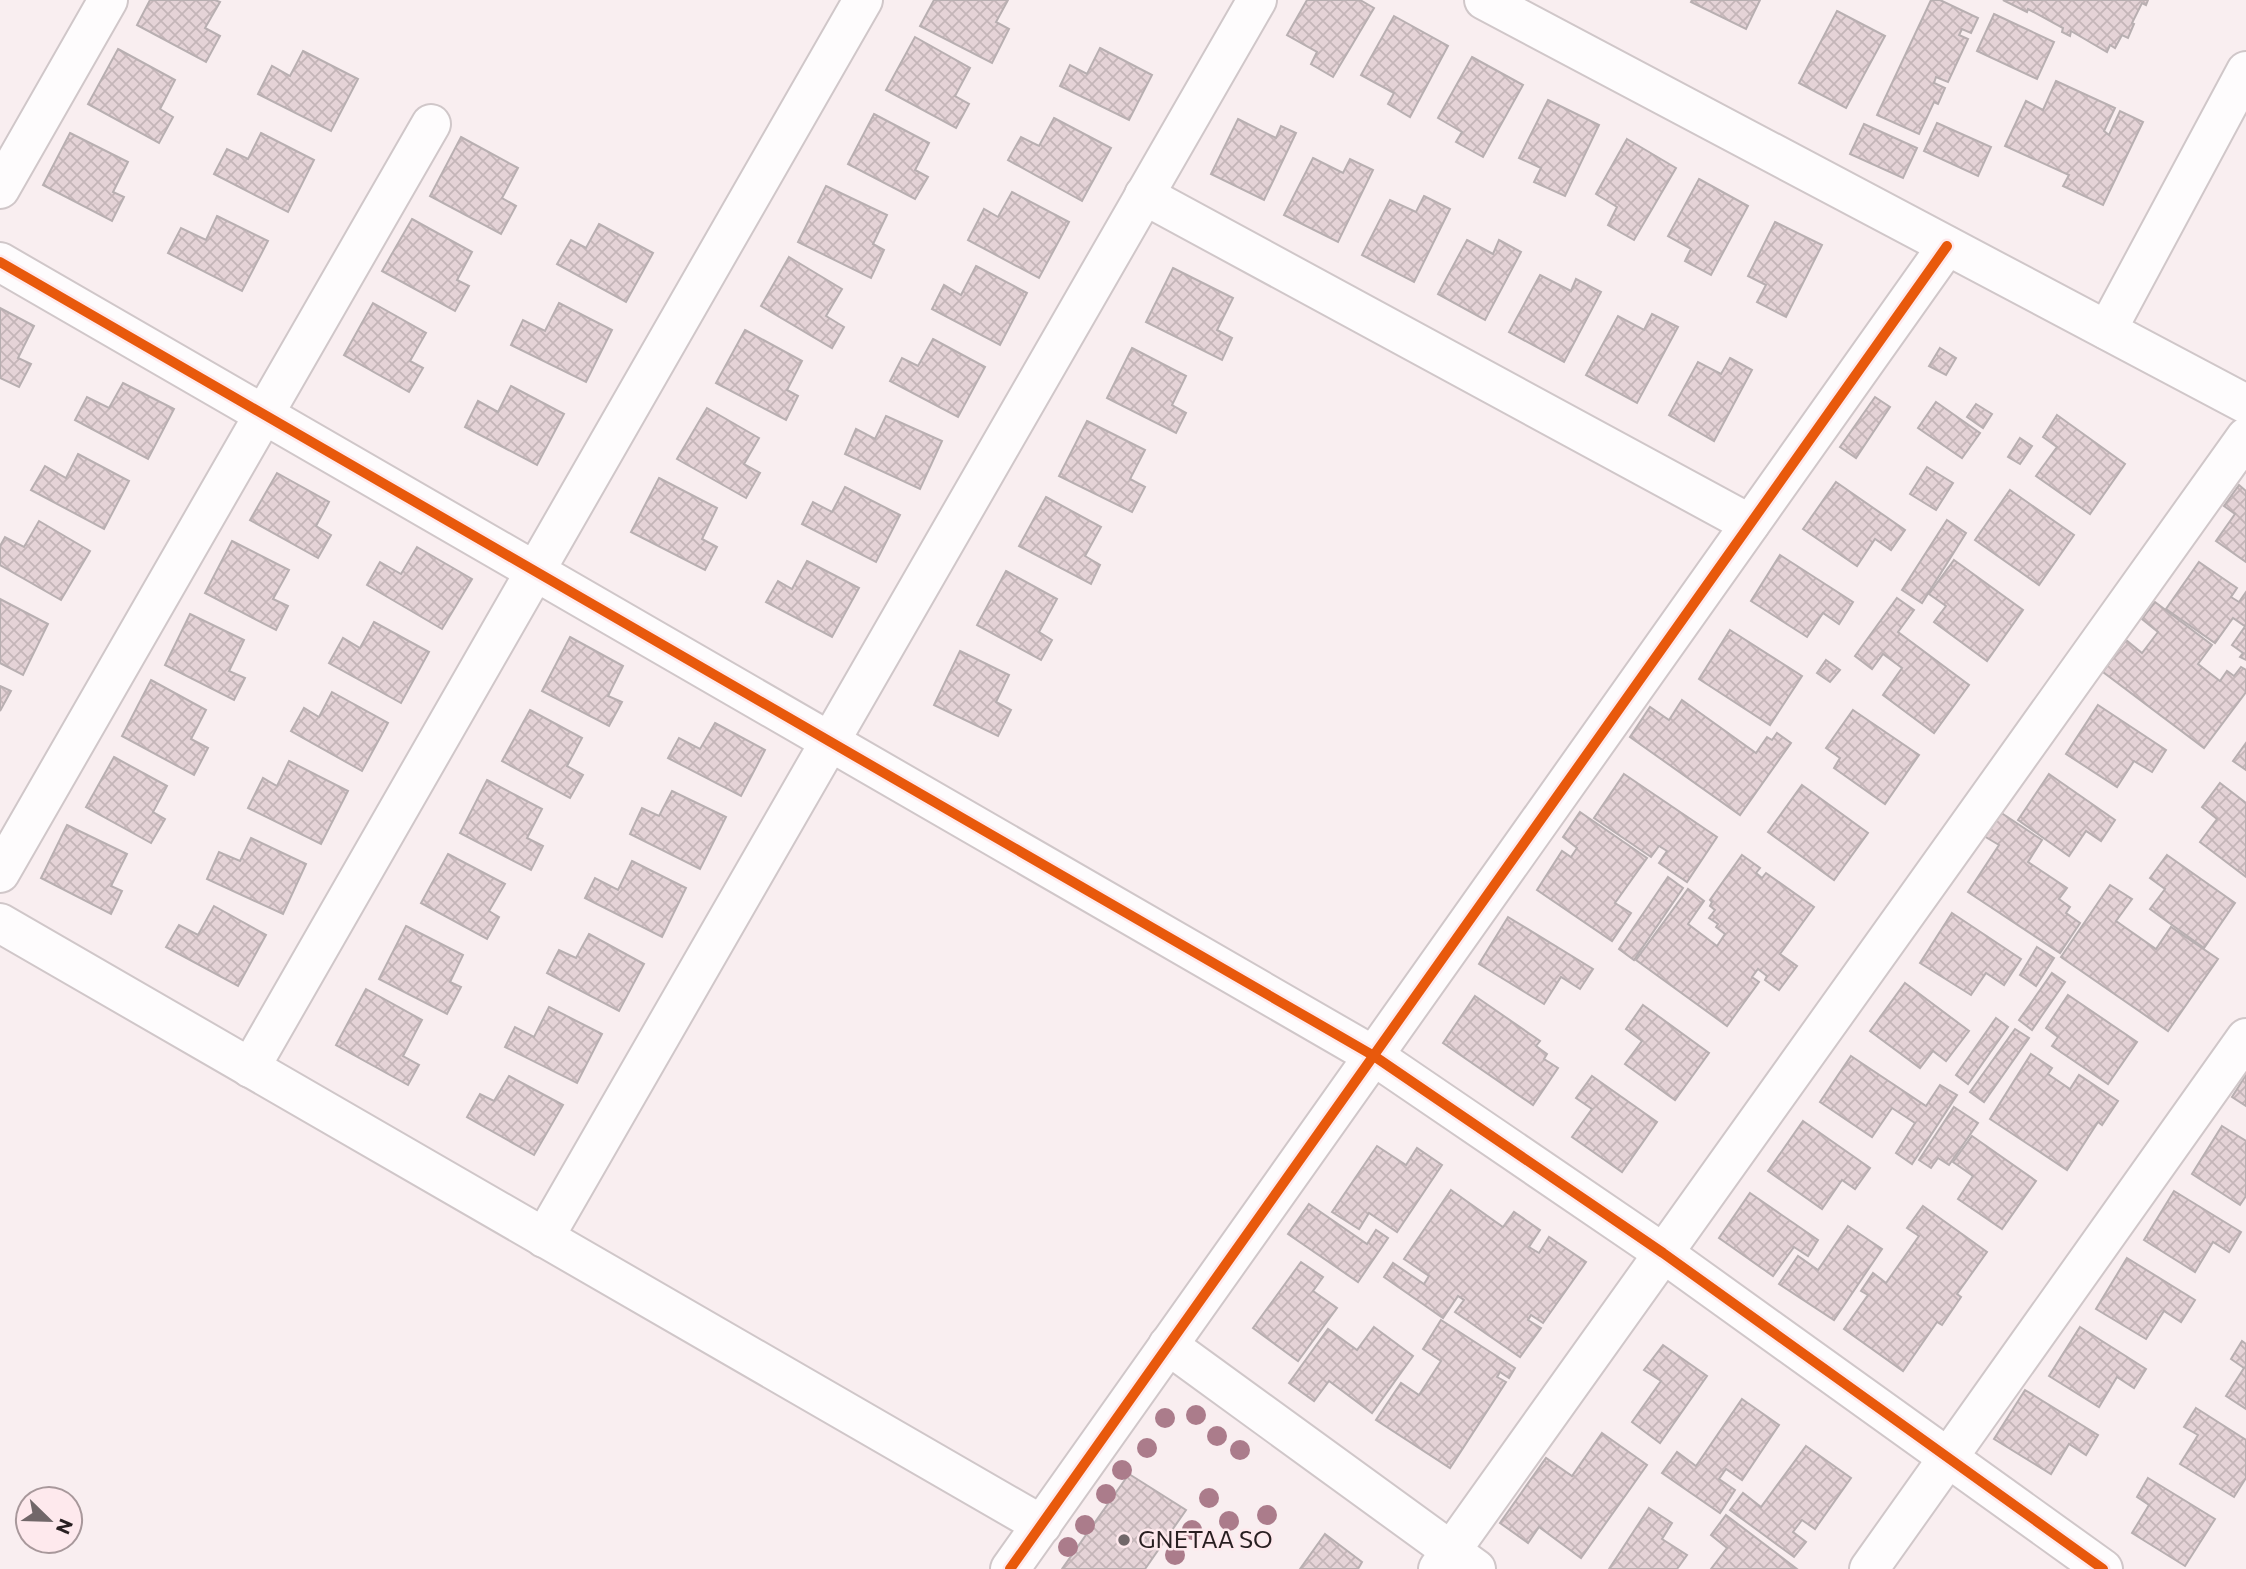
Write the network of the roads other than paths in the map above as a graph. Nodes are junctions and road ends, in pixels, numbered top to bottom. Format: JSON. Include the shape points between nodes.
{"nodes":[{"id":1,"x":108,"y":0,"type":"edge"},
{"id":2,"x":863,"y":0,"type":"edge"},
{"id":3,"x":1257,"y":0,"type":"edge"},
{"id":4,"x":1484,"y":0,"type":"edge"},
{"id":5,"x":2246,"y":71,"type":"edge"},
{"id":6,"x":431,"y":124,"type":"dead end"},
{"id":7,"x":0,"y":189,"type":"edge"},
{"id":8,"x":1144,"y":195,"type":"junction"},
{"id":9,"x":1947,"y":246,"type":"junction"},
{"id":10,"x":0,"y":262,"type":"edge"},
{"id":11,"x":2107,"y":330,"type":"junction"},
{"id":12,"x":2246,"y":404,"type":"edge"},
{"id":13,"x":262,"y":414,"type":"junction"},
{"id":14,"x":2246,"y":437,"type":"edge"},
{"id":15,"x":1750,"y":524,"type":"junction"},
{"id":16,"x":535,"y":571,"type":"junction"},
{"id":17,"x":830,"y":742,"type":"junction"},
{"id":18,"x":0,"y":873,"type":"edge"},
{"id":19,"x":0,"y":923,"type":"edge"},
{"id":20,"x":2246,"y":1038,"type":"edge"},
{"id":21,"x":1374,"y":1055,"type":"junction"},
{"id":22,"x":250,"y":1068,"type":"junction"},
{"id":23,"x":544,"y":1238,"type":"junction"},
{"id":24,"x":1663,"y":1253,"type":"junction"},
{"id":25,"x":1168,"y":1345,"type":"junction"},
{"id":26,"x":1948,"y":1457,"type":"junction"},
{"id":27,"x":1042,"y":1525,"type":"junction"},
{"id":28,"x":1455,"y":1563,"type":"edge"},
{"id":29,"x":1010,"y":1569,"type":"edge"},
{"id":30,"x":1869,"y":1569,"type":"edge"},
{"id":31,"x":2103,"y":1569,"type":"edge"}],
"edges":[{"from":1,"to":7,"type":"street"},
{"from":2,"to":16,"type":"street"},
{"from":3,"to":8,"type":"street"},
{"from":4,"to":9,"type":"street"},
{"from":5,"to":11,"type":"street"},
{"from":6,"to":13,"type":"street"},
{"from":8,"to":15,"type":"street"},
{"from":8,"to":17,"type":"street"},
{"from":9,"to":11,"type":"street"},
{"from":9,"to":15,"type":"street"},
{"from":10,"to":13,"type":"street"},
{"from":11,"to":12,"type":"street"},
{"from":13,"to":16,"type":"street"},
{"from":13,"to":18,"type":"street"},
{"from":14,"to":24,"type":"street"},
{"from":15,"to":21,"type":"street"},
{"from":16,"to":17,"type":"street"},
{"from":16,"to":22,"type":"street"},
{"from":17,"to":21,"type":"street"},
{"from":17,"to":23,"type":"street"},
{"from":19,"to":22,"type":"street"},
{"from":20,"to":26,"type":"street"},
{"from":21,"to":24,"type":"street"},
{"from":21,"to":25,"type":"street"},
{"from":22,"to":23,"type":"street"},
{"from":23,"to":27,"type":"street"},
{"from":24,"to":26,"type":"street"},
{"from":24,"to":28,"type":"street"},
{"from":25,"to":27,"type":"street"},
{"from":25,"to":28,"type":"street"},
{"from":26,"to":30,"type":"street"},
{"from":26,"to":31,"type":"street"},
{"from":27,"to":29,"type":"street"}]}
